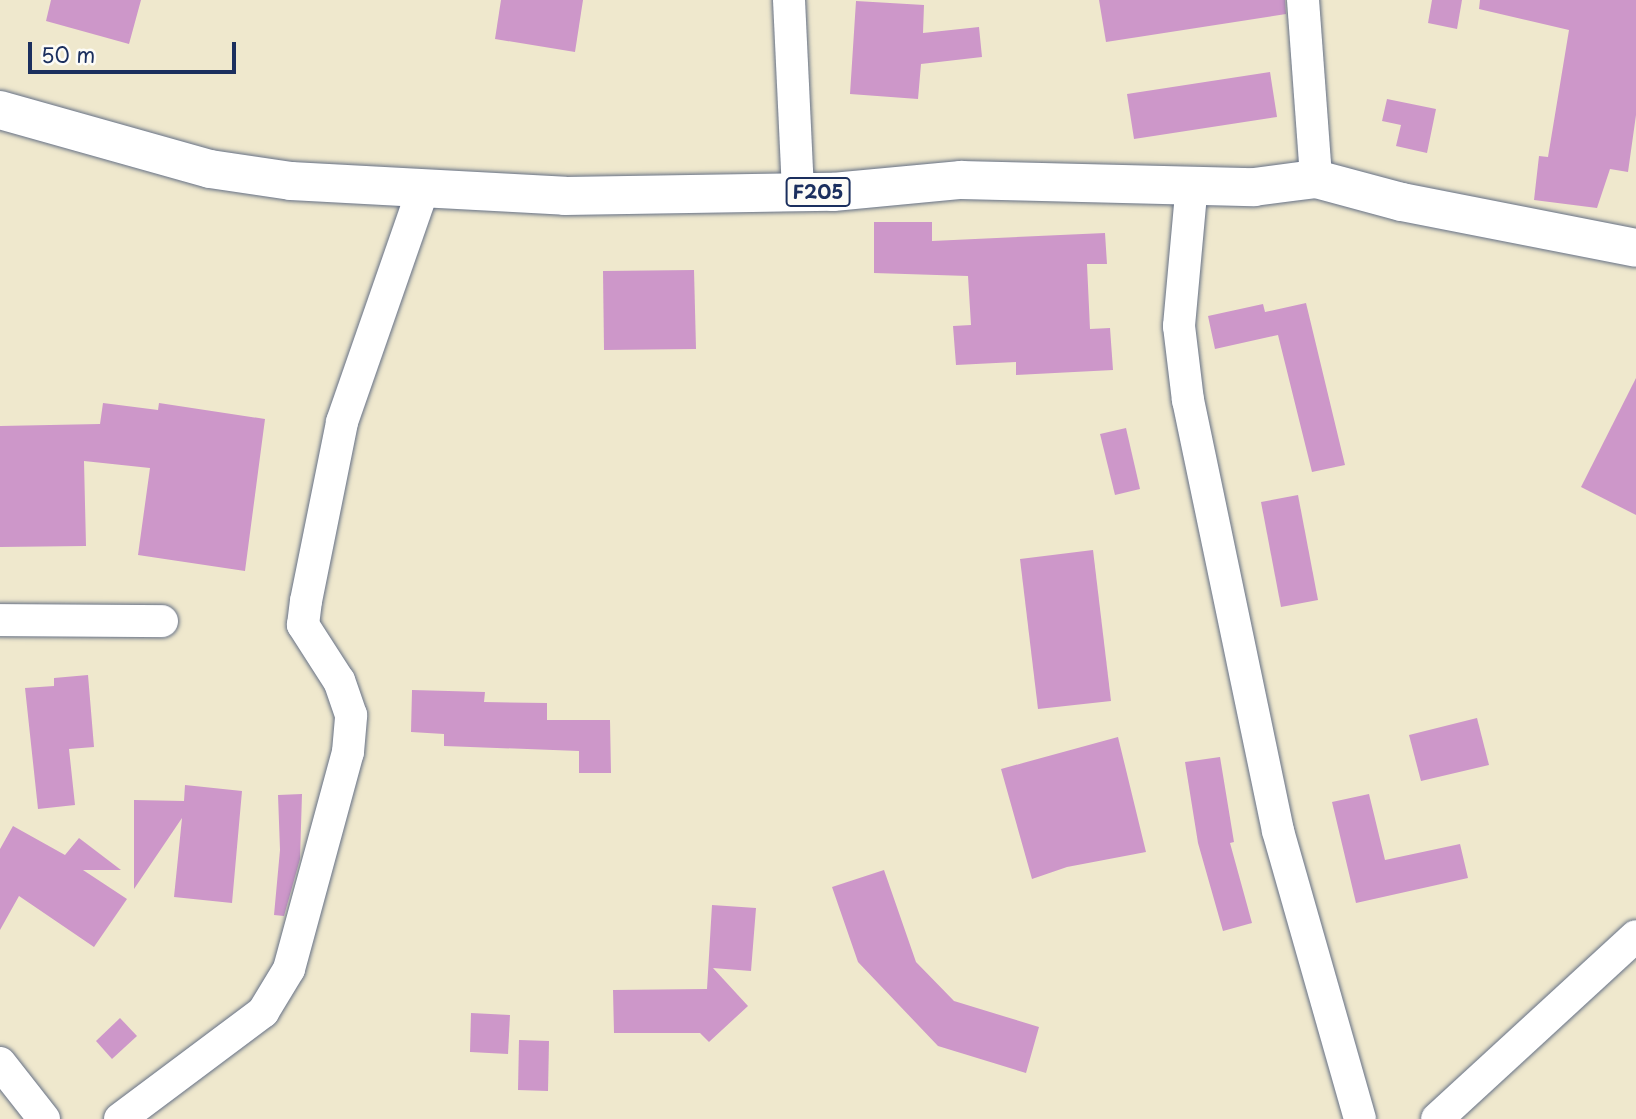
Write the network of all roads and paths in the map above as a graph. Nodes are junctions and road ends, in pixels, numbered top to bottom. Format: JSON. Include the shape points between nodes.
{"nodes":[{"id":1,"x":789,"y":0,"type":"edge"},
{"id":2,"x":1303,"y":0,"type":"edge"},
{"id":3,"x":0,"y":110,"type":"edge"},
{"id":4,"x":1316,"y":179,"type":"junction"},
{"id":5,"x":1192,"y":183,"type":"junction"},
{"id":6,"x":423,"y":190,"type":"junction"},
{"id":7,"x":798,"y":193,"type":"junction"},
{"id":8,"x":1636,"y":248,"type":"edge"},
{"id":9,"x":0,"y":620,"type":"edge"},
{"id":10,"x":162,"y":621,"type":"dead end"},
{"id":11,"x":1636,"y":936,"type":"edge"},
{"id":12,"x":0,"y":1063,"type":"edge"},
{"id":13,"x":44,"y":1119,"type":"edge"},
{"id":14,"x":120,"y":1119,"type":"edge"},
{"id":15,"x":1360,"y":1119,"type":"edge"},
{"id":16,"x":1437,"y":1119,"type":"edge"}],
"edges":[{"from":1,"to":7,"type":"street"},
{"from":2,"to":4,"type":"street"},
{"from":3,"to":6,"type":"main road","number":"F205","via":[[210,169],[291,181]]},
{"from":4,"to":5,"type":"main road","number":"F205","via":[[1254,187]]},
{"from":4,"to":8,"type":"main road","number":"F205","via":[[1402,202]]},
{"from":5,"to":7,"type":"main road","number":"F205","via":[[961,180]]},
{"from":5,"to":15,"type":"street","via":[[1179,326],[1188,400],[1278,831]]},
{"from":6,"to":7,"type":"main road","number":"F205","via":[[565,196]]},
{"from":6,"to":14,"type":"street","via":[[342,422],[306,601],[303,625],[340,681],[351,715],[348,752],[289,969],[263,1012]]},
{"from":9,"to":10,"type":"street"},
{"from":11,"to":16,"type":"street"},
{"from":12,"to":13,"type":"street"}]}
